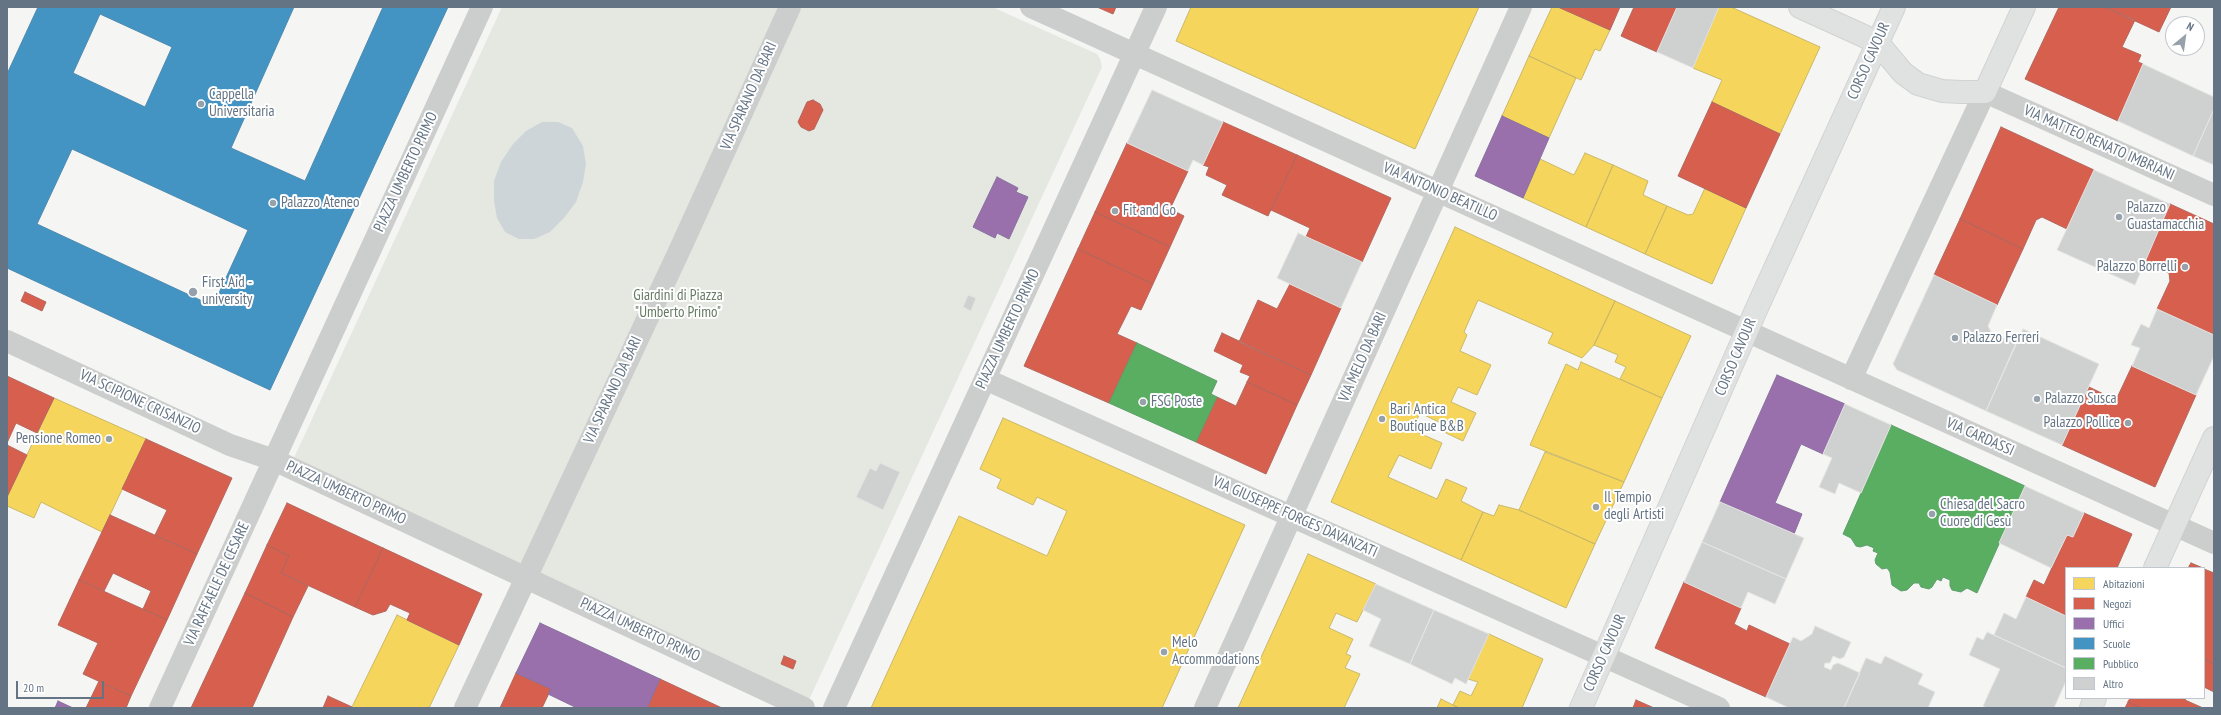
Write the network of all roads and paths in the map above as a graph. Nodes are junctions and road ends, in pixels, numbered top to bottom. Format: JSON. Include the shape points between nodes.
{"nodes":[{"id":1,"x":482,"y":7,"type":"edge"},
{"id":2,"x":790,"y":7,"type":"edge"},
{"id":3,"x":1031,"y":7,"type":"edge"},
{"id":4,"x":1156,"y":7,"type":"edge"},
{"id":5,"x":1521,"y":7,"type":"edge"},
{"id":6,"x":1800,"y":7,"type":"edge"},
{"id":7,"x":1894,"y":7,"type":"edge"},
{"id":8,"x":2024,"y":7,"type":"edge"},
{"id":9,"x":1878,"y":42,"type":"junction"},
{"id":10,"x":1134,"y":54,"type":"junction"},
{"id":11,"x":1985,"y":92,"type":"junction"},
{"id":12,"x":1438,"y":192,"type":"junction"},
{"id":13,"x":2214,"y":195,"type":"edge"},
{"id":14,"x":1746,"y":331,"type":"junction"},
{"id":15,"x":7,"y":341,"type":"edge"},
{"id":16,"x":985,"y":379,"type":"junction"},
{"id":17,"x":1851,"y":379,"type":"junction"},
{"id":18,"x":2214,"y":438,"type":"edge"},
{"id":19,"x":274,"y":460,"type":"junction"},
{"id":20,"x":1291,"y":516,"type":"junction"},
{"id":21,"x":2174,"y":525,"type":"junction"},
{"id":22,"x":2214,"y":543,"type":"edge"},
{"id":23,"x":2155,"y":567,"type":"edge"},
{"id":24,"x":526,"y":577,"type":"junction"},
{"id":25,"x":1604,"y":656,"type":"junction"},
{"id":26,"x":160,"y":708,"type":"edge"},
{"id":27,"x":465,"y":708,"type":"edge"},
{"id":28,"x":804,"y":708,"type":"edge"},
{"id":29,"x":834,"y":708,"type":"edge"},
{"id":30,"x":1205,"y":708,"type":"edge"},
{"id":31,"x":1581,"y":708,"type":"edge"},
{"id":32,"x":1719,"y":708,"type":"edge"}],
"edges":[{"from":1,"to":19,"type":"street","name":"PIAZZA UMBERTO PRIMO"},
{"from":2,"to":24,"type":"street","name":"VIA SPARANO DA BARI"},
{"from":3,"to":10,"type":"street"},
{"from":4,"to":10,"type":"street","name":"PIAZZA UMBERTO PRIMO"},
{"from":5,"to":12,"type":"street","name":"VIA MELO DA BARI"},
{"from":6,"to":9,"type":"main road"},
{"from":7,"to":9,"type":"main road","name":"CORSO CAVOUR"},
{"from":8,"to":11,"type":"main road"},
{"from":9,"to":11,"type":"main road","via":[[1903,73],[1918,84],[1942,91]]},
{"from":9,"to":14,"type":"main road","name":"CORSO CAVOUR"},
{"from":10,"to":12,"type":"street","name":"VIA ANTONIO BEATILLO"},
{"from":10,"to":16,"type":"street","name":"PIAZZA UMBERTO PRIMO"},
{"from":11,"to":13,"type":"street","name":"VIA MATTEO RENATO IMBRIANI"},
{"from":11,"to":17,"type":"street"},
{"from":12,"to":14,"type":"street","name":"VIA ANTONIO BEATILLO"},
{"from":12,"to":20,"type":"street","name":"VIA MELO DA BARI"},
{"from":14,"to":17,"type":"street","name":"VIA CARDASSI"},
{"from":14,"to":25,"type":"main road","name":"CORSO CAVOUR"},
{"from":15,"to":19,"type":"street","name":"VIA SCIPIONE CRISANZIO","via":[[230,445]]},
{"from":16,"to":20,"type":"street","name":"VIA GIUSEPPE FORGES DAVANZATI"},
{"from":16,"to":29,"type":"street","name":"PIAZZA UMBERTO PRIMO"},
{"from":17,"to":21,"type":"street","name":"VIA CARDASSI"},
{"from":18,"to":21,"type":"main road"},
{"from":19,"to":24,"type":"street","name":"PIAZZA UMBERTO PRIMO"},
{"from":19,"to":26,"type":"street","name":"VIA RAFFAELE DE CESARE"},
{"from":20,"to":25,"type":"street","name":"VIA GIUSEPPE FORGES DAVANZATI"},
{"from":20,"to":30,"type":"street","name":"VIA MELO DA BARI"},
{"from":21,"to":22,"type":"street","name":"VIA CARDASSI"},
{"from":21,"to":23,"type":"main road"},
{"from":24,"to":27,"type":"street","name":"VIA SPARANO DA BARI"},
{"from":24,"to":28,"type":"street","name":"PIAZZA UMBERTO PRIMO"},
{"from":25,"to":31,"type":"main road","name":"CORSO CAVOUR"},
{"from":25,"to":32,"type":"street","name":"VIA GIUSEPPE FORGES DAVANZATI"}]}
